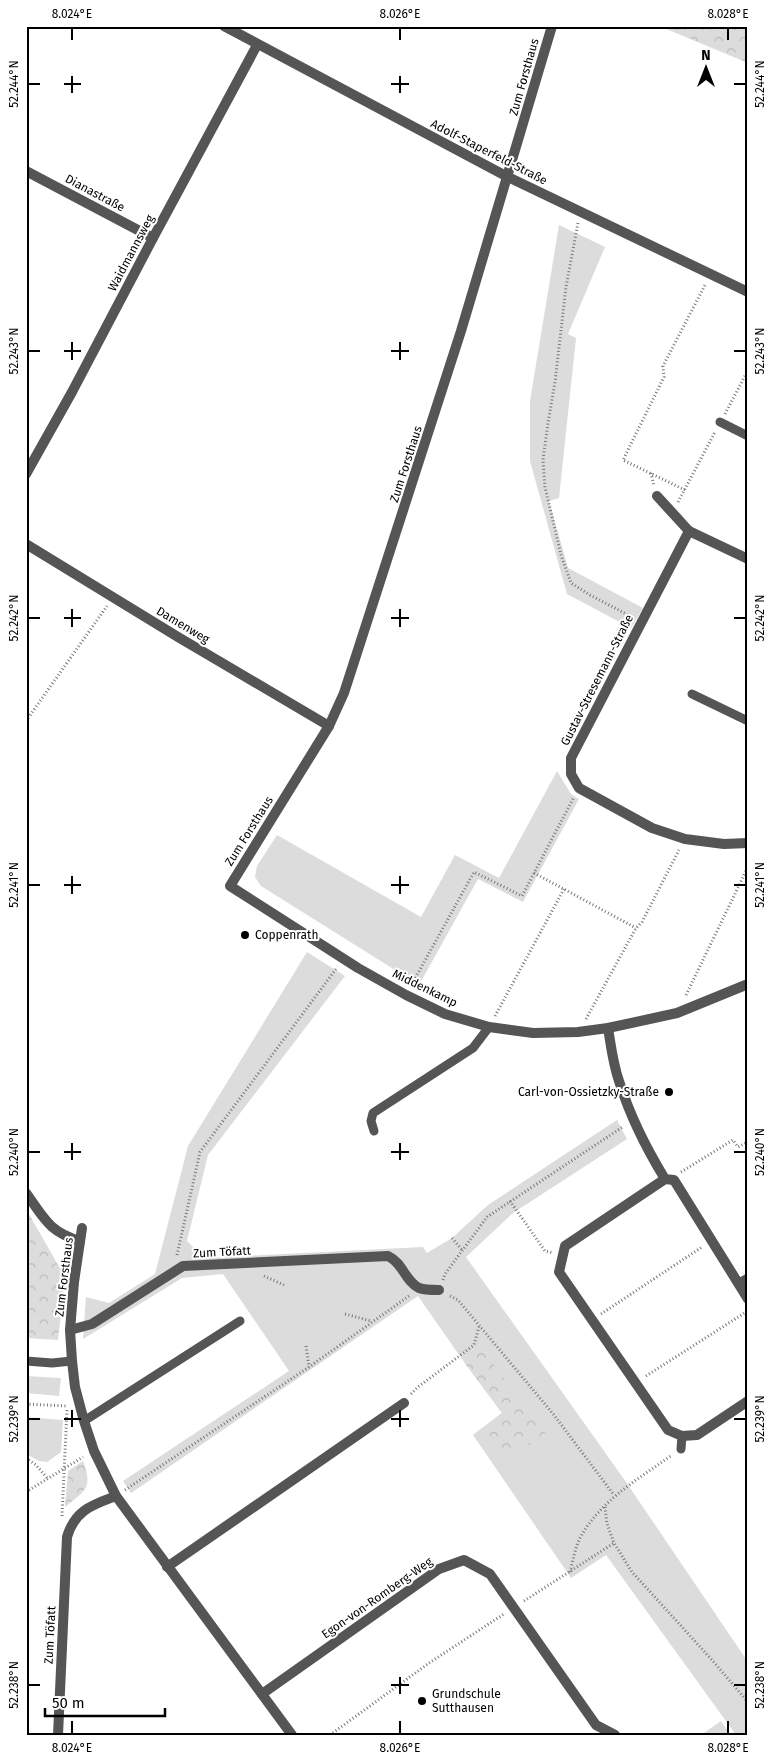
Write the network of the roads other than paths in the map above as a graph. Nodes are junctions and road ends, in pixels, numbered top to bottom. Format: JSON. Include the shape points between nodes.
{"nodes":[{"id":1,"x":224,"y":26,"type":"edge"},
{"id":2,"x":552,"y":26,"type":"edge"},
{"id":3,"x":257,"y":45,"type":"junction"},
{"id":4,"x":26,"y":171,"type":"edge"},
{"id":5,"x":508,"y":177,"type":"junction"},
{"id":6,"x":153,"y":238,"type":"junction"},
{"id":7,"x":748,"y":292,"type":"edge"},
{"id":8,"x":720,"y":422,"type":"road end"},
{"id":9,"x":748,"y":436,"type":"edge"},
{"id":10,"x":26,"y":474,"type":"edge"},
{"id":11,"x":657,"y":496,"type":"dead end"},
{"id":12,"x":688,"y":530,"type":"junction"},
{"id":13,"x":26,"y":544,"type":"edge"},
{"id":14,"x":748,"y":559,"type":"edge"},
{"id":15,"x":692,"y":694,"type":"dead end"},
{"id":16,"x":748,"y":721,"type":"edge"},
{"id":17,"x":329,"y":726,"type":"junction"},
{"id":18,"x":748,"y":843,"type":"edge"},
{"id":19,"x":230,"y":886,"type":"joint"},
{"id":20,"x":748,"y":984,"type":"edge"},
{"id":21,"x":489,"y":1027,"type":"junction"},
{"id":22,"x":608,"y":1028,"type":"junction"},
{"id":23,"x":374,"y":1131,"type":"dead end"},
{"id":24,"x":670,"y":1180,"type":"junction"},
{"id":25,"x":26,"y":1193,"type":"edge"},
{"id":26,"x":82,"y":1228,"type":"dead end"},
{"id":27,"x":80,"y":1241,"type":"junction"},
{"id":28,"x":744,"y":1280,"type":"edge"},
{"id":29,"x":439,"y":1290,"type":"road end"},
{"id":30,"x":748,"y":1299,"type":"edge"},
{"id":31,"x":240,"y":1321,"type":"dead end"},
{"id":32,"x":70,"y":1330,"type":"junction"},
{"id":33,"x":26,"y":1361,"type":"edge"},
{"id":34,"x":72,"y":1361,"type":"junction"},
{"id":35,"x":748,"y":1401,"type":"edge"},
{"id":36,"x":404,"y":1402,"type":"road end"},
{"id":37,"x":84,"y":1421,"type":"junction"},
{"id":38,"x":682,"y":1436,"type":"junction"},
{"id":39,"x":680,"y":1449,"type":"road end"},
{"id":40,"x":116,"y":1496,"type":"junction"},
{"id":41,"x":168,"y":1567,"type":"junction"},
{"id":42,"x":262,"y":1694,"type":"junction"},
{"id":43,"x":58,"y":1735,"type":"edge"},
{"id":44,"x":292,"y":1735,"type":"edge"},
{"id":45,"x":615,"y":1735,"type":"edge"}],
"edges":[{"from":1,"to":3,"type":"street","name":"Adolf-Staperfeld-Straße"},
{"from":2,"to":5,"type":"street","name":"Zum Forsthaus"},
{"from":3,"to":5,"type":"street","name":"Adolf-Staperfeld-Straße"},
{"from":3,"to":6,"type":"street","name":"Waidmannsweg"},
{"from":4,"to":6,"type":"street","name":"Dianastraße"},
{"from":5,"to":7,"type":"street","name":"Adolf-Staperfeld-Straße"},
{"from":5,"to":17,"type":"street","name":"Zum Forsthaus","via":[[377,595],[344,693]]},
{"from":6,"to":10,"type":"street","name":"Waidmannsweg"},
{"from":8,"to":9,"type":"lane"},
{"from":11,"to":12,"type":"street"},
{"from":12,"to":14,"type":"street"},
{"from":12,"to":18,"type":"street","name":"Gustav-Stresemann-Straße","via":[[571,758],[571,774],[579,788],[652,828],[685,839],[724,844]]},
{"from":13,"to":17,"type":"street","name":"Damenweg"},
{"from":15,"to":16,"type":"lane"},
{"from":17,"to":19,"type":"street","name":"Zum Forsthaus"},
{"from":19,"to":21,"type":"street","name":"Middenkamp","via":[[406,995],[445,1014]]},
{"from":20,"to":22,"type":"street","name":"Middenkamp","via":[[677,1013]]},
{"from":21,"to":22,"type":"street","name":"Middenkamp","via":[[533,1033]]},
{"from":21,"to":23,"type":"lane","via":[[473,1048],[373,1113]]},
{"from":22,"to":24,"type":"street","via":[[618,1080],[632,1120],[647,1150]]},
{"from":24,"to":28,"type":"street"},
{"from":24,"to":38,"type":"street","via":[[565,1246],[560,1272],[668,1430]]},
{"from":25,"to":27,"type":"street","via":[[49,1226]]},
{"from":26,"to":27,"type":"street","name":"Zum Forsthaus"},
{"from":27,"to":32,"type":"street","name":"Zum Forsthaus"},
{"from":28,"to":30,"type":"street"},
{"from":29,"to":32,"type":"street","name":"Zum Töfatt","via":[[420,1289],[396,1260],[388,1256],[183,1266],[92,1324]]},
{"from":31,"to":37,"type":"lane"},
{"from":32,"to":34,"type":"street"},
{"from":33,"to":34,"type":"lane"},
{"from":34,"to":37,"type":"street"},
{"from":35,"to":38,"type":"street","via":[[697,1434]]},
{"from":36,"to":41,"type":"street"},
{"from":37,"to":40,"type":"street"},
{"from":38,"to":39,"type":"lane"},
{"from":40,"to":41,"type":"street"},
{"from":40,"to":43,"type":"street","name":"Zum Töfatt","via":[[79,1514],[67,1537]]},
{"from":41,"to":42,"type":"street"},
{"from":42,"to":44,"type":"street"},
{"from":42,"to":45,"type":"street","name":"Egon-von-Romberg-Weg","via":[[439,1569],[464,1560],[490,1574],[596,1725]]}]}
